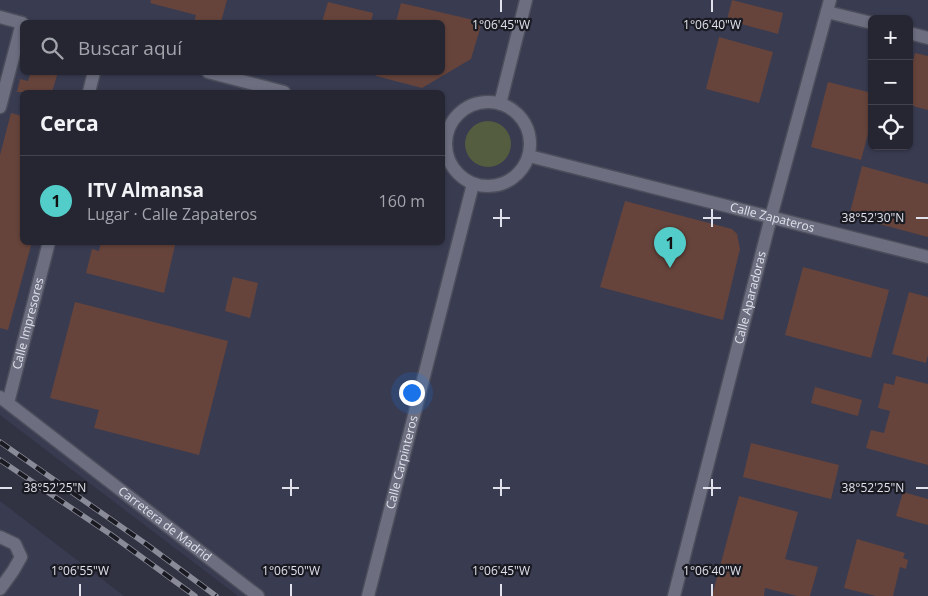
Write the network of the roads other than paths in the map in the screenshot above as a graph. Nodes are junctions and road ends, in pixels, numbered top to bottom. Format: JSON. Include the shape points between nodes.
{"nodes":[{"id":1,"x":526,"y":0,"type":"edge"},
{"id":2,"x":829,"y":6,"type":"edge"},
{"id":3,"x":0,"y":17,"type":"edge"},
{"id":4,"x":868,"y":21,"type":"edge"},
{"id":5,"x":20,"y":22,"type":"edge"},
{"id":6,"x":20,"y":31,"type":"edge"},
{"id":7,"x":913,"y":34,"type":"edge"},
{"id":8,"x":928,"y":38,"type":"edge"},
{"id":9,"x":93,"y":75,"type":"edge"},
{"id":10,"x":219,"y":75,"type":"edge"},
{"id":11,"x":90,"y":90,"type":"edge"},
{"id":12,"x":276,"y":90,"type":"edge"},
{"id":13,"x":500,"y":104,"type":"junction"},
{"id":14,"x":0,"y":107,"type":"edge"},
{"id":15,"x":445,"y":133,"type":"edge"},
{"id":16,"x":445,"y":142,"type":"edge"},
{"id":17,"x":529,"y":156,"type":"junction"},
{"id":18,"x":473,"y":184,"type":"junction"},
{"id":19,"x":771,"y":217,"type":"junction"},
{"id":20,"x":49,"y":245,"type":"edge"},
{"id":21,"x":928,"y":257,"type":"edge"},
{"id":22,"x":4,"y":400,"type":"edge"},
{"id":23,"x":0,"y":537,"type":"edge"},
{"id":24,"x":0,"y":588,"type":"edge"},
{"id":25,"x":258,"y":596,"type":"edge"},
{"id":26,"x":368,"y":596,"type":"edge"},
{"id":27,"x":674,"y":596,"type":"edge"}],
"edges":[{"from":1,"to":13,"type":"street"},
{"from":2,"to":4,"type":"street"},
{"from":2,"to":19,"type":"street","name":"Calle Aparadoras"},
{"from":3,"to":5,"type":"street"},
{"from":6,"to":14,"type":"street"},
{"from":7,"to":8,"type":"street"},
{"from":9,"to":11,"type":"street"},
{"from":10,"to":12,"type":"street"},
{"from":13,"to":15,"type":"street","via":[[474,104],[461,111]]},
{"from":13,"to":17,"type":"street","via":[[522,119],[531,143]]},
{"from":16,"to":18,"type":"street","via":[[454,170]]},
{"from":17,"to":18,"type":"street","via":[[513,178],[501,184]]},
{"from":17,"to":19,"type":"street","name":"Calle Zapateros"},
{"from":18,"to":26,"type":"street","name":"Calle Carpinteros"},
{"from":19,"to":21,"type":"street","name":"Calle Zapateros"},
{"from":19,"to":27,"type":"street","name":"Calle Aparadoras"},
{"from":20,"to":22,"type":"street","name":"Calle Impresores"},
{"from":22,"to":25,"type":"street","name":"Carretera de Madrid"},
{"from":23,"to":24,"type":"street","via":[[15,544],[21,557]]}]}
